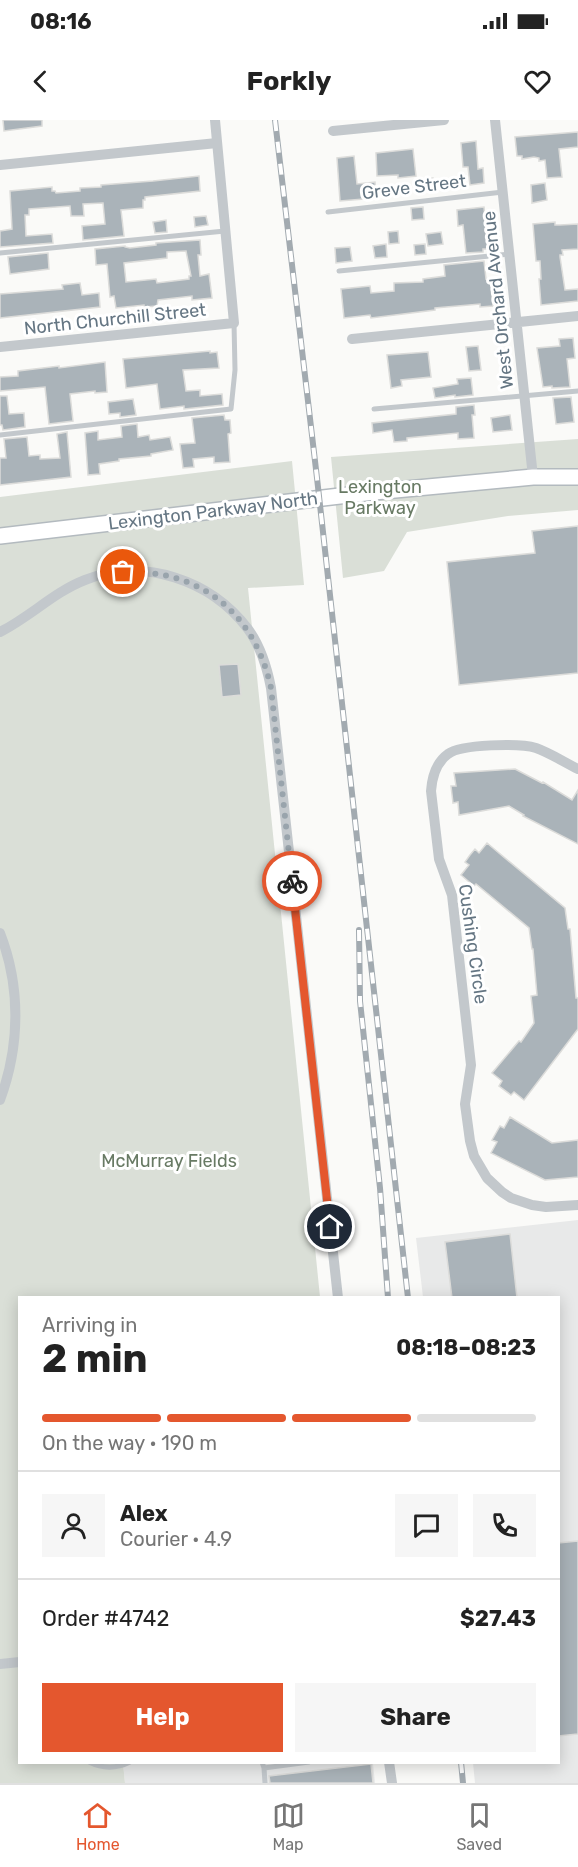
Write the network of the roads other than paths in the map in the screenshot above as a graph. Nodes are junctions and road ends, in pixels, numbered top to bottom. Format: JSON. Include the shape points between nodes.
{"nodes":[{"id":1,"x":215,"y":120,"type":"edge"},
{"id":2,"x":444,"y":120,"type":"edge"},
{"id":3,"x":495,"y":120,"type":"edge"},
{"id":4,"x":333,"y":131,"type":"dead end"},
{"id":5,"x":217,"y":143,"type":"junction"},
{"id":6,"x":0,"y":165,"type":"edge"},
{"id":7,"x":503,"y":192,"type":"junction"},
{"id":8,"x":328,"y":212,"type":"dead end"},
{"id":9,"x":225,"y":231,"type":"junction"},
{"id":10,"x":0,"y":253,"type":"edge"},
{"id":11,"x":510,"y":254,"type":"junction"},
{"id":12,"x":339,"y":271,"type":"dead end"},
{"id":13,"x":578,"y":316,"type":"edge"},
{"id":14,"x":234,"y":323,"type":"junction"},
{"id":15,"x":517,"y":323,"type":"junction"},
{"id":16,"x":352,"y":339,"type":"dead end"},
{"id":17,"x":0,"y":347,"type":"edge"},
{"id":18,"x":578,"y":391,"type":"edge"},
{"id":19,"x":525,"y":396,"type":"junction"},
{"id":20,"x":374,"y":409,"type":"dead end"},
{"id":21,"x":0,"y":435,"type":"edge"},
{"id":22,"x":578,"y":466,"type":"edge"},
{"id":23,"x":532,"y":477,"type":"junction"},
{"id":24,"x":578,"y":477,"type":"edge"},
{"id":25,"x":0,"y":536,"type":"edge"},
{"id":26,"x":0,"y":632,"type":"edge"},
{"id":27,"x":578,"y":769,"type":"edge"},
{"id":28,"x":0,"y":933,"type":"edge"},
{"id":29,"x":0,"y":1100,"type":"edge"},
{"id":30,"x":578,"y":1205,"type":"edge"},
{"id":31,"x":338,"y":1296,"type":"edge"},
{"id":32,"x":18,"y":1662,"type":"edge"},
{"id":33,"x":0,"y":1664,"type":"edge"},
{"id":34,"x":96,"y":1764,"type":"edge"},
{"id":35,"x":126,"y":1764,"type":"edge"},
{"id":36,"x":278,"y":1764,"type":"edge"},
{"id":37,"x":389,"y":1764,"type":"edge"},
{"id":38,"x":263,"y":1765,"type":"edge"},
{"id":39,"x":265,"y":1783,"type":"edge"},
{"id":40,"x":392,"y":1783,"type":"edge"}],
"edges":[{"from":1,"to":5,"type":"street"},
{"from":2,"to":4,"type":"street"},
{"from":3,"to":7,"type":"street","name":"West Orchard Avenue"},
{"from":5,"to":6,"type":"street"},
{"from":5,"to":9,"type":"street"},
{"from":7,"to":8,"type":"lane","name":"Greve Street"},
{"from":7,"to":11,"type":"street","name":"West Orchard Avenue"},
{"from":9,"to":10,"type":"lane"},
{"from":9,"to":14,"type":"street"},
{"from":11,"to":12,"type":"lane"},
{"from":11,"to":15,"type":"street","name":"West Orchard Avenue"},
{"from":13,"to":15,"type":"street"},
{"from":14,"to":17,"type":"street","name":"North Churchill Street"},
{"from":14,"to":21,"type":"lane","via":[[236,370],[231,409]]},
{"from":15,"to":16,"type":"street"},
{"from":15,"to":19,"type":"street","name":"West Orchard Avenue"},
{"from":18,"to":19,"type":"lane"},
{"from":19,"to":20,"type":"lane"},
{"from":19,"to":23,"type":"street","name":"West Orchard Avenue"},
{"from":22,"to":23,"type":"main road","name":"Lexington Parkway North"},
{"from":23,"to":24,"type":"main road","name":"Lexington Parkway North"},
{"from":23,"to":25,"type":"main road","name":"Lexington Parkway North"},
{"from":26,"to":31,"type":"street","via":[[64,589],[86,579],[138,571],[177,578],[217,598],[248,630],[261,653],[271,688]]},
{"from":27,"to":30,"type":"street","name":"Cushing Circle","via":[[527,746],[465,748],[448,754],[441,762],[431,791],[439,859],[452,895],[471,1065],[465,1104],[474,1156],[487,1178],[511,1198],[546,1207]]},
{"from":28,"to":29,"type":"street","via":[[12,973],[15,1018],[13,1054]]},
{"from":32,"to":33,"type":"street"},
{"from":34,"to":35,"type":"lane","via":[[110,1768]]},
{"from":36,"to":38,"type":"lane"},
{"from":37,"to":40,"type":"street"},
{"from":38,"to":39,"type":"lane"}]}
